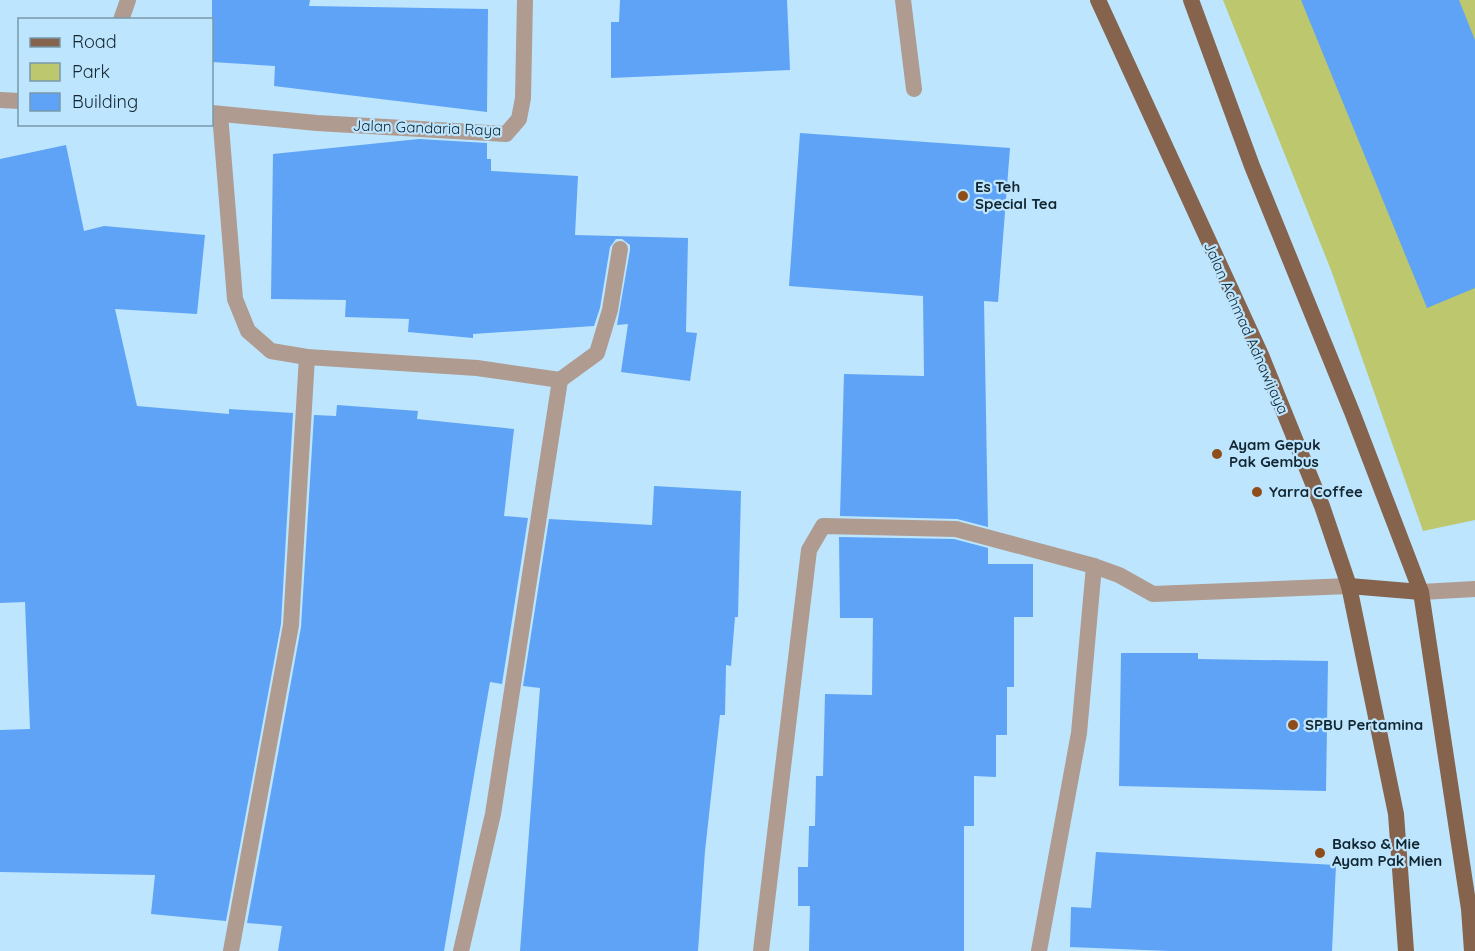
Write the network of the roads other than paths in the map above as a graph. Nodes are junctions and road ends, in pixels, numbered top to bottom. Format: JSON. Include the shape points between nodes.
{"nodes":[{"id":1,"x":129,"y":0,"type":"edge"},
{"id":2,"x":525,"y":0,"type":"edge"},
{"id":3,"x":903,"y":0,"type":"edge"},
{"id":4,"x":1098,"y":0,"type":"edge"},
{"id":5,"x":1191,"y":0,"type":"edge"},
{"id":6,"x":122,"y":18,"type":"edge"},
{"id":7,"x":914,"y":88,"type":"dead end"},
{"id":8,"x":0,"y":100,"type":"edge"},
{"id":9,"x":18,"y":101,"type":"edge"},
{"id":10,"x":216,"y":114,"type":"edge"},
{"id":11,"x":620,"y":249,"type":"dead end"},
{"id":12,"x":307,"y":357,"type":"junction"},
{"id":13,"x":560,"y":380,"type":"junction"},
{"id":14,"x":1094,"y":566,"type":"junction"},
{"id":15,"x":1349,"y":586,"type":"junction"},
{"id":16,"x":1475,"y":589,"type":"edge"},
{"id":17,"x":1421,"y":592,"type":"junction"},
{"id":18,"x":231,"y":951,"type":"edge"},
{"id":19,"x":461,"y":951,"type":"edge"},
{"id":20,"x":761,"y":951,"type":"edge"},
{"id":21,"x":1039,"y":951,"type":"edge"},
{"id":22,"x":1406,"y":951,"type":"edge"},
{"id":23,"x":1472,"y":951,"type":"edge"}],
"edges":[{"from":1,"to":6,"type":"street"},
{"from":2,"to":10,"type":"street","name":"Jalan Gandaria Raya","via":[[523,98],[519,119],[506,134]]},
{"from":3,"to":7,"type":"street"},
{"from":4,"to":15,"type":"main road","name":"Jalan Achmad Adnawijaya","via":[[1261,355]]},
{"from":5,"to":17,"type":"main road","via":[[1252,166]]},
{"from":8,"to":9,"type":"street"},
{"from":10,"to":12,"type":"street","via":[[235,299],[248,331],[271,351]]},
{"from":11,"to":13,"type":"street","via":[[610,310],[597,353]]},
{"from":12,"to":13,"type":"street","via":[[477,368]]},
{"from":12,"to":18,"type":"street","via":[[291,625]]},
{"from":13,"to":19,"type":"street","via":[[493,814]]},
{"from":14,"to":15,"type":"street","via":[[1153,594]]},
{"from":14,"to":20,"type":"street","via":[[956,529],[823,526],[809,550]]},
{"from":14,"to":21,"type":"street","via":[[1079,733]]},
{"from":15,"to":17,"type":"main road"},
{"from":15,"to":22,"type":"main road","name":"Jalan Achmad Adnawijaya","via":[[1396,814]]},
{"from":16,"to":17,"type":"street"},
{"from":17,"to":23,"type":"main road"}]}
